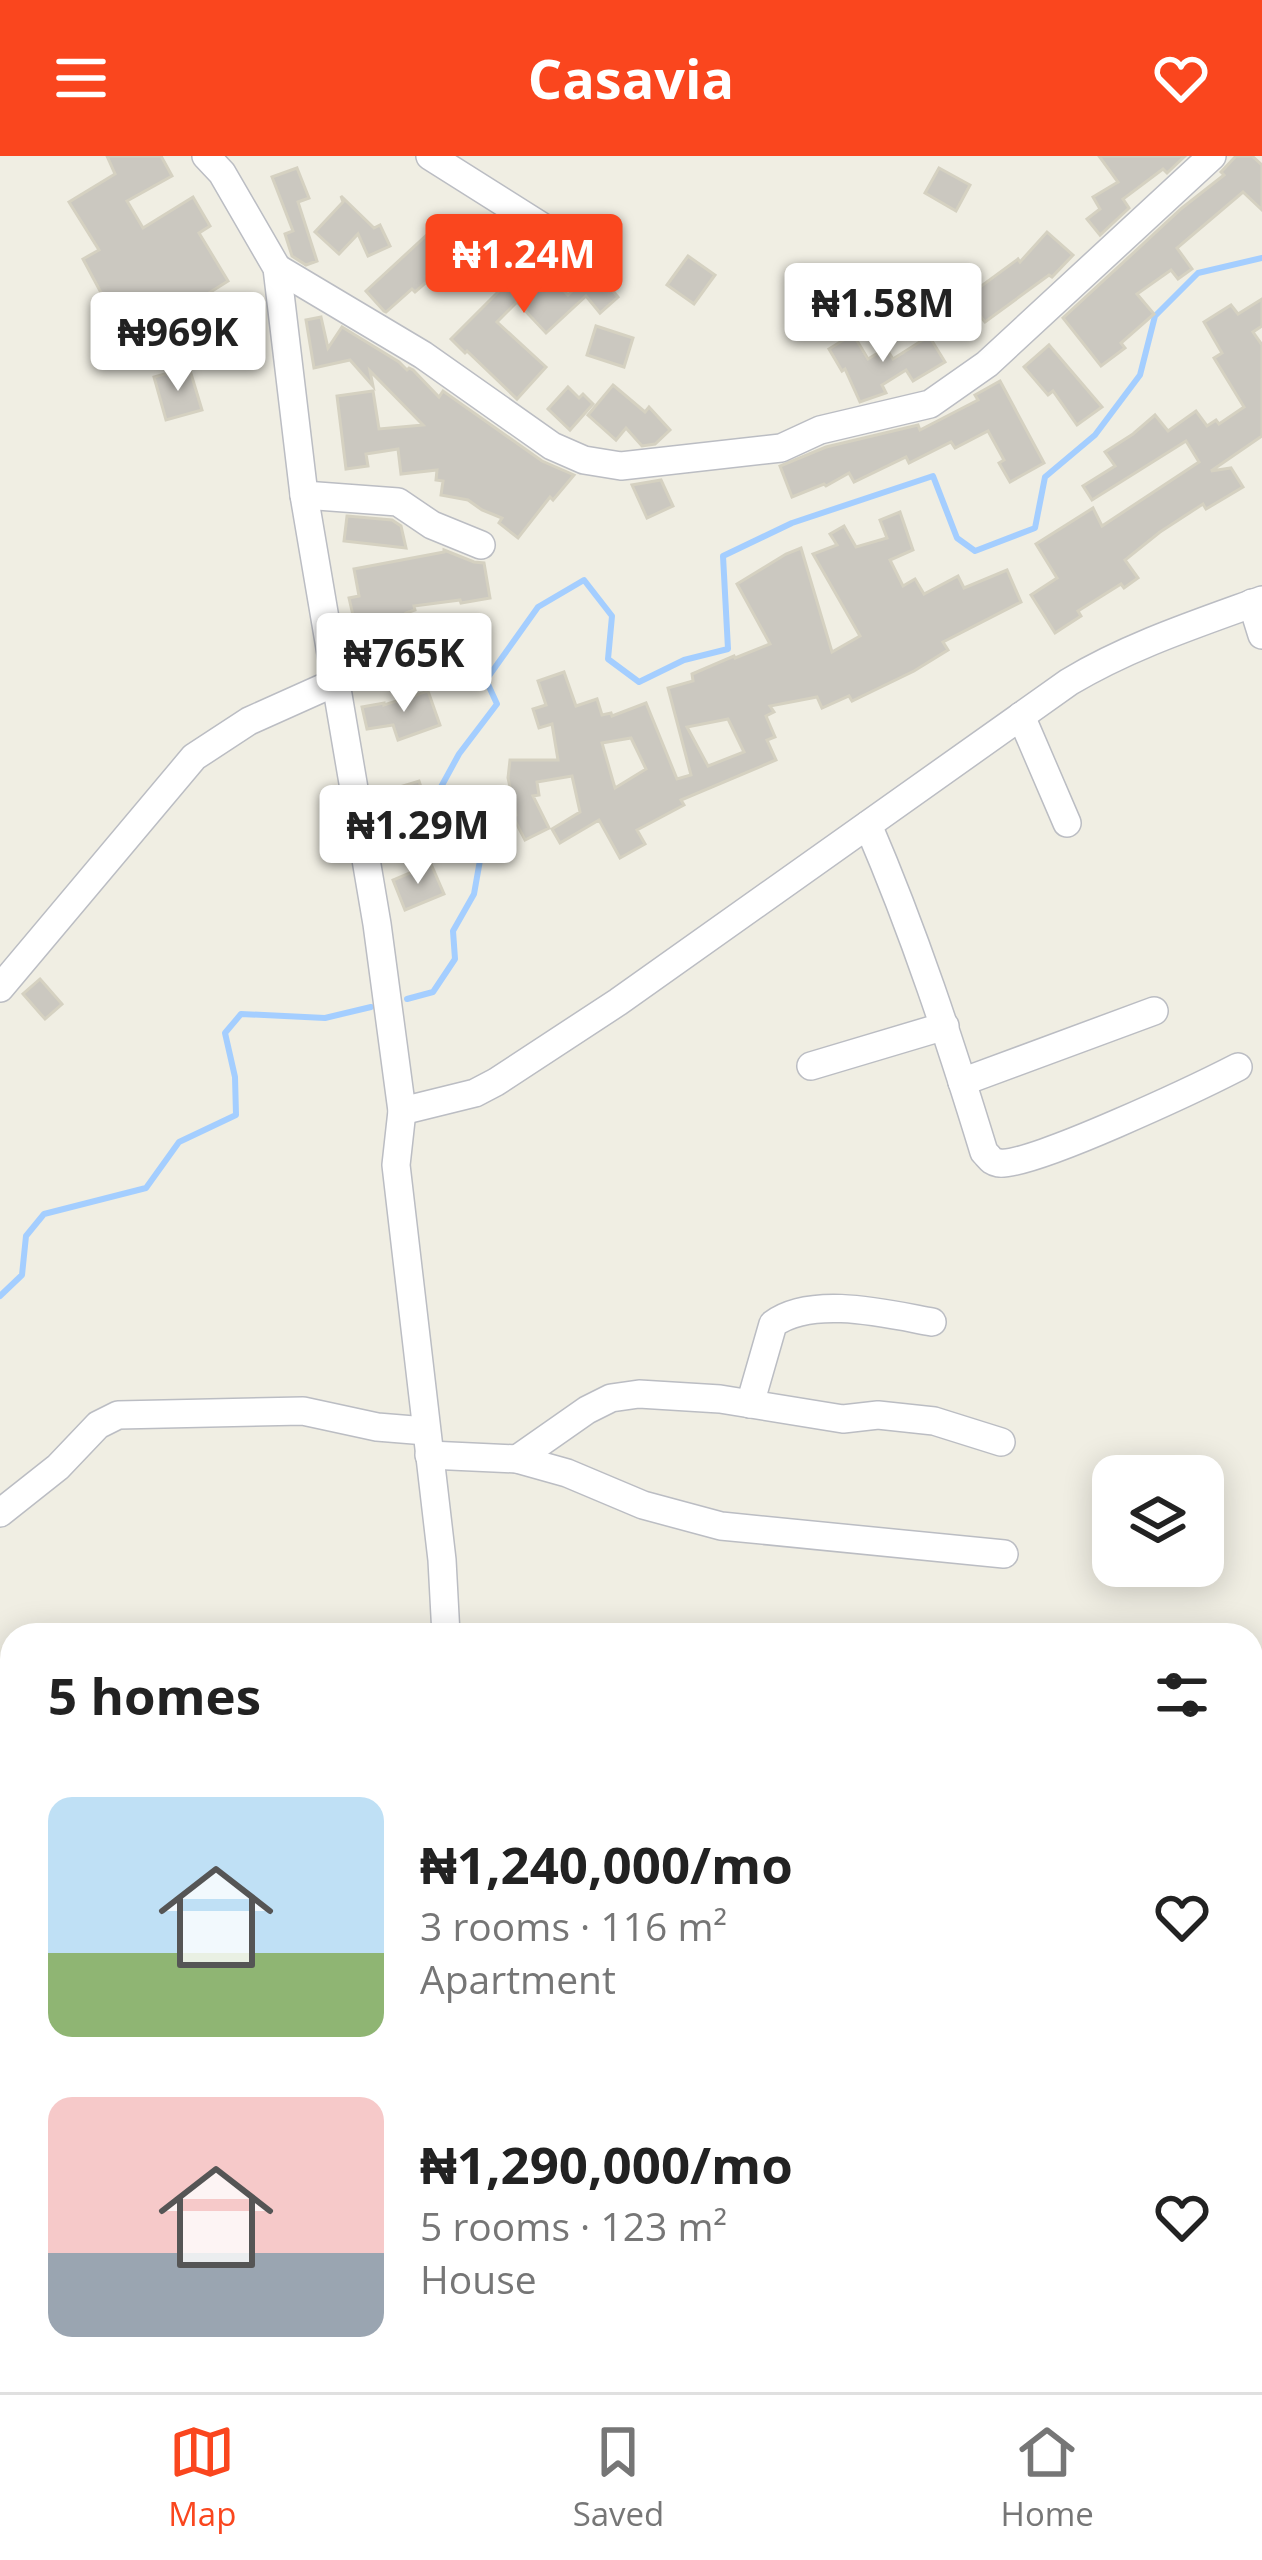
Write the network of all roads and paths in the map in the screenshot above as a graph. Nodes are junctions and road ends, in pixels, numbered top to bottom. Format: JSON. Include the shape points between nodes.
{"nodes":[{"id":1,"x":430,"y":156,"type":"edge"},
{"id":2,"x":1212,"y":156,"type":"edge"},
{"id":3,"x":223,"y":162,"type":"edge"},
{"id":4,"x":582,"y":251,"type":"dead end"},
{"id":5,"x":277,"y":268,"type":"junction"},
{"id":6,"x":304,"y":495,"type":"junction"},
{"id":7,"x":481,"y":545,"type":"dead end"},
{"id":8,"x":1257,"y":601,"type":"edge"},
{"id":9,"x":1262,"y":635,"type":"edge"},
{"id":10,"x":336,"y":682,"type":"junction"},
{"id":11,"x":1021,"y":716,"type":"junction"},
{"id":12,"x":1067,"y":823,"type":"dead end"},
{"id":13,"x":868,"y":825,"type":"junction"},
{"id":14,"x":0,"y":988,"type":"edge"},
{"id":15,"x":1154,"y":1010,"type":"dead end"},
{"id":16,"x":945,"y":1026,"type":"junction"},
{"id":17,"x":812,"y":1066,"type":"dead end"},
{"id":18,"x":1238,"y":1067,"type":"dead end"},
{"id":19,"x":962,"y":1082,"type":"junction"},
{"id":20,"x":402,"y":1111,"type":"junction"},
{"id":21,"x":932,"y":1322,"type":"dead end"},
{"id":22,"x":750,"y":1404,"type":"junction"},
{"id":23,"x":1001,"y":1442,"type":"dead end"},
{"id":24,"x":428,"y":1443,"type":"junction"},
{"id":25,"x":517,"y":1459,"type":"junction"},
{"id":26,"x":0,"y":1514,"type":"edge"},
{"id":27,"x":1004,"y":1554,"type":"dead end"},
{"id":28,"x":446,"y":1623,"type":"edge"}],
"edges":[{"from":1,"to":4,"type":"street"},
{"from":2,"to":5,"type":"street","via":[[987,364],[930,404],[820,430],[781,448],[621,466],[584,460]]},
{"from":3,"to":5,"type":"street"},
{"from":5,"to":6,"type":"street"},
{"from":6,"to":7,"type":"street","via":[[398,502]]},
{"from":6,"to":10,"type":"street"},
{"from":8,"to":9,"type":"street"},
{"from":8,"to":11,"type":"street","via":[[1096,666]]},
{"from":10,"to":14,"type":"street","via":[[249,721],[194,757]]},
{"from":10,"to":20,"type":"street"},
{"from":11,"to":12,"type":"street"},
{"from":11,"to":13,"type":"street"},
{"from":13,"to":16,"type":"street"},
{"from":13,"to":20,"type":"street","via":[[496,1082]]},
{"from":15,"to":19,"type":"street"},
{"from":16,"to":17,"type":"street"},
{"from":16,"to":19,"type":"street"},
{"from":18,"to":19,"type":"street","via":[[1007,1163],[984,1152]]},
{"from":20,"to":24,"type":"street","via":[[396,1165]]},
{"from":21,"to":22,"type":"street","via":[[866,1310],[784,1316],[773,1324]]},
{"from":22,"to":23,"type":"street","via":[[843,1419],[934,1421]]},
{"from":22,"to":25,"type":"street","via":[[611,1398]]},
{"from":24,"to":25,"type":"street"},
{"from":24,"to":26,"type":"street","via":[[303,1411],[118,1415]]},
{"from":24,"to":28,"type":"street"},
{"from":25,"to":27,"type":"street","via":[[721,1526]]}]}
